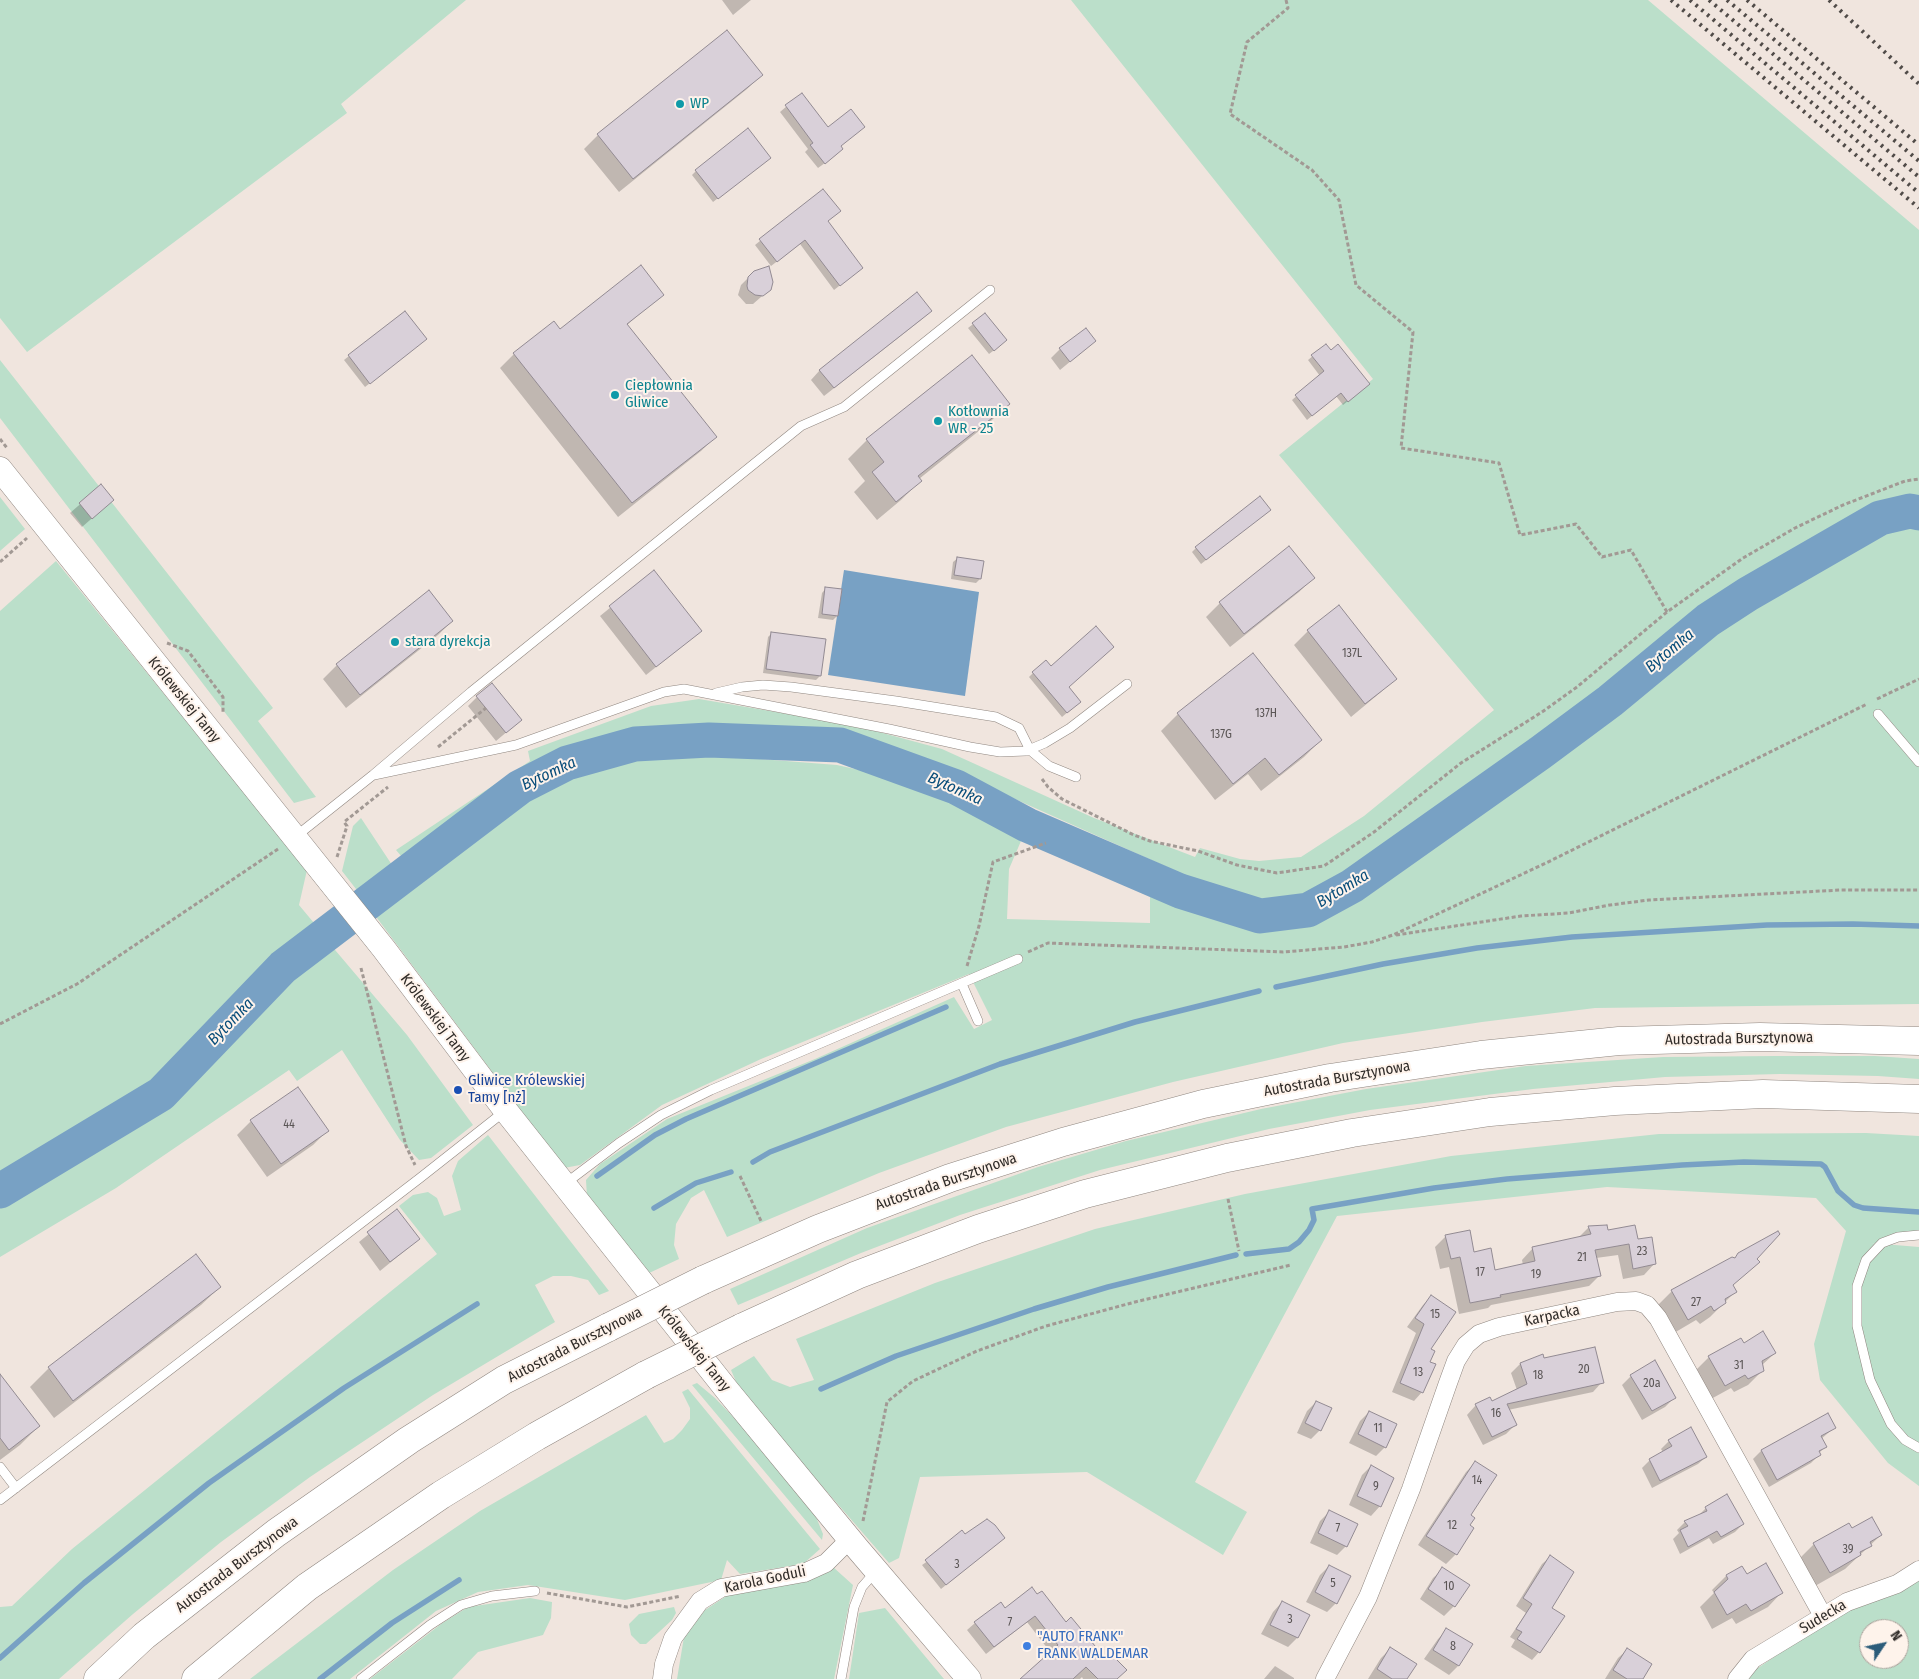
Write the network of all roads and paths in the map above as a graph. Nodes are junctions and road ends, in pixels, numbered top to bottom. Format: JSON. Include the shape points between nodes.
{"nodes":[{"id":1,"x":1286,"y":0,"type":"edge"},
{"id":2,"x":990,"y":290,"type":"dead end"},
{"id":3,"x":0,"y":469,"type":"edge"},
{"id":4,"x":1919,"y":479,"type":"edge"},
{"id":5,"x":18,"y":546,"type":"dead end"},
{"id":6,"x":0,"y":562,"type":"edge"},
{"id":7,"x":1667,"y":612,"type":"junction"},
{"id":8,"x":161,"y":641,"type":"dead end"},
{"id":9,"x":1919,"y":679,"type":"edge"},
{"id":10,"x":1127,"y":684,"type":"dead end"},
{"id":11,"x":713,"y":694,"type":"junction"},
{"id":12,"x":1878,"y":714,"type":"dead end"},
{"id":13,"x":223,"y":720,"type":"dead end"},
{"id":14,"x":1030,"y":750,"type":"junction"},
{"id":15,"x":1919,"y":762,"type":"edge"},
{"id":16,"x":373,"y":775,"type":"junction"},
{"id":17,"x":1076,"y":777,"type":"dead end"},
{"id":18,"x":1062,"y":799,"type":"dead end"},
{"id":19,"x":295,"y":838,"type":"junction"},
{"id":20,"x":1046,"y":843,"type":"dead end"},
{"id":21,"x":1919,"y":890,"type":"edge"},
{"id":22,"x":1393,"y":936,"type":"junction"},
{"id":23,"x":1018,"y":959,"type":"joint"},
{"id":24,"x":362,"y":968,"type":"dead end"},
{"id":25,"x":962,"y":984,"type":"junction"},
{"id":26,"x":978,"y":1021,"type":"dead end"},
{"id":27,"x":0,"y":1024,"type":"edge"},
{"id":28,"x":1919,"y":1041,"type":"edge"},
{"id":29,"x":1919,"y":1099,"type":"edge"},
{"id":30,"x":506,"y":1111,"type":"junction"},
{"id":31,"x":740,"y":1176,"type":"dead end"},
{"id":32,"x":420,"y":1178,"type":"junction"},
{"id":33,"x":564,"y":1185,"type":"junction"},
{"id":34,"x":1228,"y":1199,"type":"dead end"},
{"id":35,"x":761,"y":1221,"type":"dead end"},
{"id":36,"x":1919,"y":1235,"type":"edge"},
{"id":37,"x":1239,"y":1251,"type":"dead end"},
{"id":38,"x":1291,"y":1266,"type":"dead end"},
{"id":39,"x":1919,"y":1448,"type":"edge"},
{"id":40,"x":0,"y":1467,"type":"edge"},
{"id":41,"x":16,"y":1488,"type":"junction"},
{"id":42,"x":0,"y":1500,"type":"edge"},
{"id":43,"x":854,"y":1544,"type":"junction"},
{"id":44,"x":1919,"y":1570,"type":"edge"},
{"id":45,"x":876,"y":1571,"type":"junction"},
{"id":46,"x":534,"y":1591,"type":"joint"},
{"id":47,"x":683,"y":1595,"type":"dead end"},
{"id":48,"x":1823,"y":1616,"type":"junction"},
{"id":49,"x":98,"y":1679,"type":"edge"},
{"id":50,"x":196,"y":1679,"type":"edge"},
{"id":51,"x":361,"y":1679,"type":"edge"},
{"id":52,"x":662,"y":1679,"type":"edge"},
{"id":53,"x":841,"y":1679,"type":"edge"},
{"id":54,"x":969,"y":1679,"type":"edge"},
{"id":55,"x":1325,"y":1679,"type":"edge"},
{"id":56,"x":1737,"y":1679,"type":"edge"}],
"edges":[{"from":1,"to":7,"type":"path","via":[[1288,8],[1246,42],[1230,114],[1312,170],[1339,200],[1356,285],[1413,332],[1401,448],[1499,463],[1520,535],[1576,524],[1602,557],[1631,550]]},
{"from":2,"to":16,"type":"lane","via":[[844,408],[800,426],[470,692]]},
{"from":3,"to":19,"type":"street","name":"Królewskiej Tamy"},
{"from":4,"to":7,"type":"path","via":[[1877,490],[1795,528],[1743,558]]},
{"from":5,"to":6,"type":"path"},
{"from":7,"to":18,"type":"path","via":[[1577,687],[1461,763],[1374,832],[1324,866],[1277,873],[1237,865],[1198,851],[1134,835]]},
{"from":8,"to":13,"type":"path","via":[[188,651],[223,697]]},
{"from":9,"to":22,"type":"path"},
{"from":10,"to":14,"type":"lane","via":[[1070,728]]},
{"from":11,"to":14,"type":"lane","via":[[970,747],[1000,752]]},
{"from":11,"to":14,"type":"lane","via":[[756,686],[791,687],[996,717],[1019,728]]},
{"from":11,"to":16,"type":"lane","via":[[689,689],[674,690],[516,745]]},
{"from":12,"to":15,"type":"lane"},
{"from":14,"to":17,"type":"lane","via":[[1049,766]]},
{"from":16,"to":19,"type":"lane"},
{"from":19,"to":27,"type":"path","via":[[78,984]]},
{"from":19,"to":30,"type":"street","name":"Królewskiej Tamy","via":[[384,949]]},
{"from":20,"to":25,"type":"path","via":[[993,862]]},
{"from":21,"to":22,"type":"path","via":[[1841,890],[1649,900]]},
{"from":22,"to":23,"type":"path","via":[[1372,942],[1283,952],[1048,943]]},
{"from":23,"to":25,"type":"lane"},
{"from":24,"to":32,"type":"path","via":[[406,1146]]},
{"from":25,"to":26,"type":"lane"},
{"from":25,"to":33,"type":"lane","via":[[711,1090],[661,1115]]},
{"from":28,"to":49,"type":"highway","name":"Autostrada Bursztynowa","bridge":true,"via":[[1760,1038],[1619,1041],[1481,1055],[1330,1078],[1203,1104],[1063,1142],[950,1178],[818,1229],[704,1280],[504,1380],[409,1440],[276,1533],[144,1636]]},
{"from":29,"to":50,"type":"highway","bridge":true,"via":[[1763,1094],[1615,1101],[1490,1112],[1352,1133],[1227,1158],[978,1228],[856,1275],[741,1328],[646,1375],[536,1436],[441,1495],[307,1588]]},
{"from":30,"to":32,"type":"lane"},
{"from":30,"to":33,"type":"street","name":"Królewskiej Tamy"},
{"from":31,"to":35,"type":"path"},
{"from":32,"to":41,"type":"lane"},
{"from":33,"to":43,"type":"street","name":"Królewskiej Tamy"},
{"from":34,"to":37,"type":"path"},
{"from":36,"to":39,"type":"lane","via":[[1882,1243],[1866,1260],[1857,1286],[1857,1326],[1870,1380],[1891,1424]]},
{"from":38,"to":43,"type":"path","via":[[1046,1326],[977,1351],[913,1381],[887,1402]]},
{"from":40,"to":41,"type":"lane"},
{"from":41,"to":42,"type":"lane"},
{"from":43,"to":45,"type":"street","name":"Królewskiej Tamy"},
{"from":43,"to":52,"type":"street","name":"Karola Goduli","via":[[826,1564],[804,1574],[721,1588],[700,1601],[673,1638]]},
{"from":44,"to":48,"type":"street","name":"Sudecka","via":[[1897,1584],[1846,1602]]},
{"from":45,"to":53,"type":"lane","via":[[862,1587],[854,1607]]},
{"from":45,"to":54,"type":"street","name":"Królewskiej Tamy"},
{"from":46,"to":47,"type":"path","via":[[627,1607]]},
{"from":46,"to":51,"type":"lane","via":[[492,1596],[461,1605],[430,1624]]},
{"from":48,"to":55,"type":"street","name":"Karpacka","via":[[1658,1318],[1647,1305],[1636,1301],[1617,1302],[1499,1327],[1479,1334],[1466,1346],[1456,1361],[1371,1588]]},
{"from":48,"to":56,"type":"street","name":"Sudecka","via":[[1753,1659]]}]}
